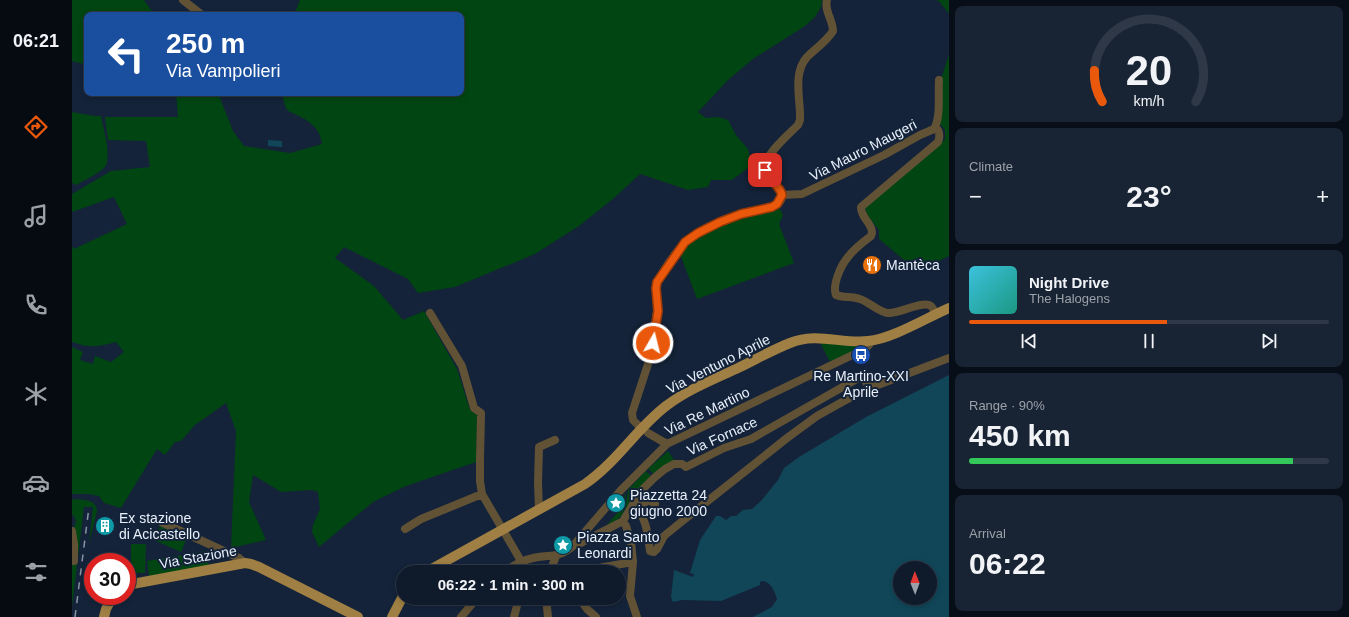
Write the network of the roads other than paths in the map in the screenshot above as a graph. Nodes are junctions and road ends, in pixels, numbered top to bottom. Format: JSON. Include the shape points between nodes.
{"nodes":[{"id":1,"x":183,"y":0,"type":"edge"},
{"id":2,"x":827,"y":0,"type":"edge"},
{"id":3,"x":198,"y":12,"type":"edge"},
{"id":4,"x":939,"y":80,"type":"dead end"},
{"id":5,"x":934,"y":129,"type":"junction"},
{"id":6,"x":782,"y":195,"type":"junction"},
{"id":7,"x":949,"y":308,"type":"edge"},
{"id":8,"x":430,"y":313,"type":"dead end"},
{"id":9,"x":936,"y":314,"type":"junction"},
{"id":10,"x":870,"y":341,"type":"junction"},
{"id":11,"x":949,"y":358,"type":"edge"},
{"id":12,"x":870,"y":388,"type":"junction"},
{"id":13,"x":810,"y":405,"type":"junction"},
{"id":14,"x":817,"y":416,"type":"junction"},
{"id":15,"x":645,"y":431,"type":"junction"},
{"id":16,"x":555,"y":440,"type":"dead end"},
{"id":17,"x":667,"y":444,"type":"junction"},
{"id":18,"x":482,"y":494,"type":"junction"},
{"id":19,"x":655,"y":504,"type":"dead end"},
{"id":20,"x":635,"y":506,"type":"junction"},
{"id":21,"x":539,"y":510,"type":"junction"},
{"id":22,"x":160,"y":521,"type":"dead end"},
{"id":23,"x":623,"y":521,"type":"junction"},
{"id":24,"x":405,"y":529,"type":"dead end"},
{"id":25,"x":503,"y":529,"type":"junction"},
{"id":26,"x":72,"y":531,"type":"edge"},
{"id":27,"x":572,"y":547,"type":"junction"},
{"id":28,"x":556,"y":556,"type":"junction"},
{"id":29,"x":74,"y":561,"type":"dead end"},
{"id":30,"x":521,"y":561,"type":"junction"},
{"id":31,"x":633,"y":562,"type":"junction"},
{"id":32,"x":245,"y":563,"type":"junction"},
{"id":33,"x":442,"y":565,"type":"edge"},
{"id":34,"x":515,"y":565,"type":"edge"},
{"id":35,"x":553,"y":565,"type":"edge"},
{"id":36,"x":618,"y":565,"type":"edge"},
{"id":37,"x":136,"y":583,"type":"edge"},
{"id":38,"x":108,"y":605,"type":"edge"},
{"id":39,"x":398,"y":605,"type":"edge"},
{"id":40,"x":469,"y":605,"type":"edge"},
{"id":41,"x":517,"y":605,"type":"edge"},
{"id":42,"x":547,"y":605,"type":"edge"},
{"id":43,"x":584,"y":605,"type":"edge"},
{"id":44,"x":104,"y":617,"type":"edge"},
{"id":45,"x":358,"y":617,"type":"edge"},
{"id":46,"x":392,"y":617,"type":"edge"},
{"id":47,"x":461,"y":617,"type":"edge"},
{"id":48,"x":514,"y":617,"type":"edge"},
{"id":49,"x":548,"y":617,"type":"edge"},
{"id":50,"x":596,"y":617,"type":"edge"},
{"id":51,"x":637,"y":617,"type":"edge"}],
"edges":[{"from":1,"to":3,"type":"street"},
{"from":2,"to":6,"type":"street","via":[[826,9],[833,31],[802,66],[799,81],[800,120],[769,156],[765,166],[767,175]]},
{"from":4,"to":5,"type":"street","via":[[938,116]]},
{"from":5,"to":6,"type":"street","name":"Via Mauro Maugeri","via":[[884,156],[802,194]]},
{"from":5,"to":9,"type":"street","name":"Via Mauro Maugeri","via":[[940,133],[938,142],[862,207],[861,212],[873,233],[846,258],[834,290],[836,295],[861,299],[885,313],[926,304],[932,307]]},
{"from":6,"to":15,"type":"street","via":[[772,207],[720,222],[685,242],[657,282],[658,311],[650,358],[632,413],[633,420]]},
{"from":7,"to":9,"type":"main road","name":"Via Ventuno Aprile"},
{"from":8,"to":18,"type":"street","via":[[462,366],[474,408],[481,413]]},
{"from":9,"to":10,"type":"main road","name":"Via Ventuno Aprile","via":[[893,334]]},
{"from":10,"to":15,"type":"main road","name":"Via Ventuno Aprile","via":[[851,342],[817,338],[789,343],[680,397],[666,407]]},
{"from":10,"to":17,"type":"street","name":"Via Re Martino","via":[[865,349]]},
{"from":11,"to":12,"type":"street"},
{"from":12,"to":13,"type":"street","name":"Via Fornace","via":[[862,376]]},
{"from":12,"to":14,"type":"street"},
{"from":13,"to":14,"type":"street"},
{"from":13,"to":20,"type":"street","name":"Via Fornace","via":[[751,440],[724,448],[686,466],[674,464],[641,491]]},
{"from":14,"to":20,"type":"street","via":[[664,536],[654,552],[650,551],[647,528]]},
{"from":15,"to":17,"type":"street"},
{"from":15,"to":21,"type":"main road","name":"Via Ventuno Aprile","via":[[597,476]]},
{"from":16,"to":21,"type":"street","via":[[539,447]]},
{"from":17,"to":27,"type":"street","name":"Via Re Martino","via":[[621,490]]},
{"from":18,"to":24,"type":"street","via":[[421,519]]},
{"from":18,"to":25,"type":"street"},
{"from":19,"to":20,"type":"street","via":[[649,500]]},
{"from":20,"to":23,"type":"street","name":"Via Fornace"},
{"from":21,"to":25,"type":"main road","name":"Via Ventuno Aprile"},
{"from":22,"to":32,"type":"street"},
{"from":23,"to":27,"type":"street"},
{"from":23,"to":31,"type":"street","via":[[631,542]]},
{"from":25,"to":30,"type":"street"},
{"from":25,"to":33,"type":"main road","name":"Via Ventuno Aprile"},
{"from":26,"to":29,"type":"street"},
{"from":27,"to":28,"type":"street","name":"Via Re Martino"},
{"from":28,"to":30,"type":"street"},
{"from":28,"to":35,"type":"street"},
{"from":30,"to":34,"type":"street"},
{"from":31,"to":36,"type":"street"},
{"from":31,"to":51,"type":"street","via":[[630,596]]},
{"from":32,"to":37,"type":"main road","name":"Via Stazione"},
{"from":32,"to":45,"type":"main road","name":"Via Stazione","via":[[259,567]]},
{"from":38,"to":44,"type":"main road"},
{"from":39,"to":46,"type":"main road"},
{"from":40,"to":47,"type":"street"},
{"from":41,"to":48,"type":"street"},
{"from":42,"to":49,"type":"street"},
{"from":43,"to":50,"type":"street"}]}
